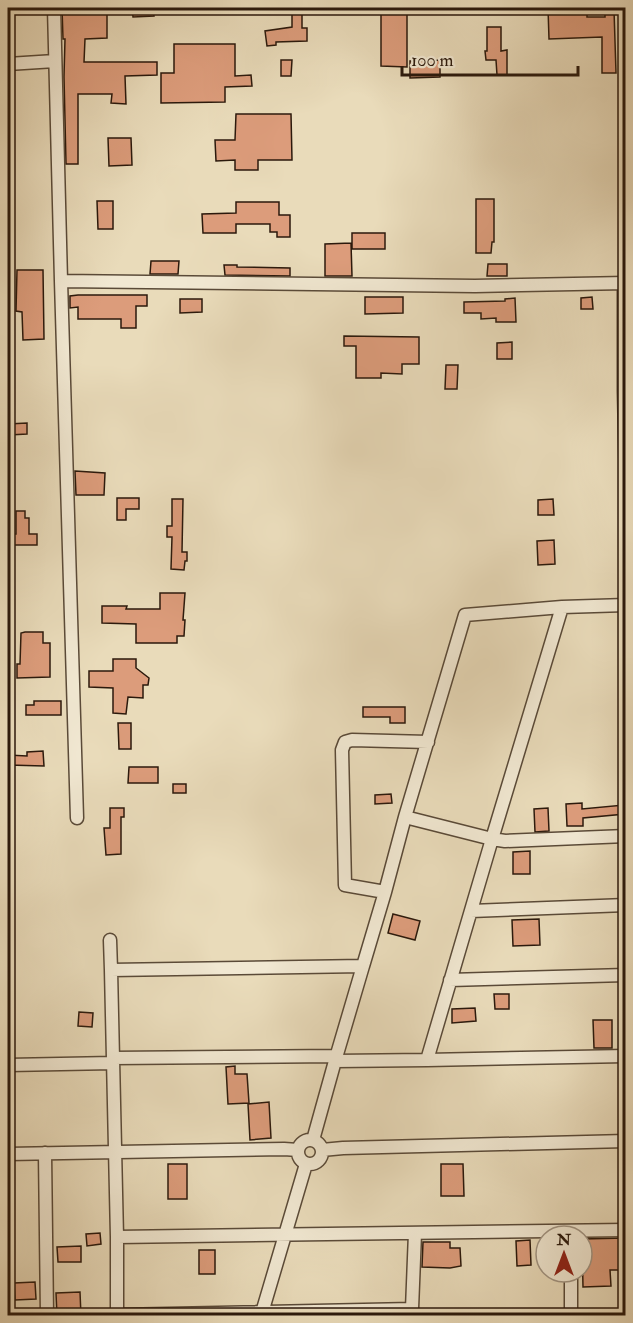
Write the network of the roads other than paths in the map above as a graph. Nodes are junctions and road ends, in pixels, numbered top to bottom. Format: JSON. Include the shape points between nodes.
{"nodes":[{"id":1,"x":54,"y":8,"type":"edge"},
{"id":2,"x":56,"y":61,"type":"junction"},
{"id":3,"x":8,"y":64,"type":"edge"},
{"id":4,"x":61,"y":281,"type":"junction"},
{"id":5,"x":625,"y":283,"type":"edge"},
{"id":6,"x":626,"y":481,"type":"edge"},
{"id":7,"x":626,"y":604,"type":"edge"},
{"id":8,"x":562,"y":607,"type":"junction"},
{"id":9,"x":428,"y":742,"type":"junction"},
{"id":10,"x":405,"y":817,"type":"junction"},
{"id":11,"x":77,"y":818,"type":"dead end"},
{"id":12,"x":626,"y":836,"type":"edge"},
{"id":13,"x":492,"y":839,"type":"junction"},
{"id":14,"x":385,"y":892,"type":"junction"},
{"id":15,"x":626,"y":905,"type":"edge"},
{"id":16,"x":471,"y":911,"type":"junction"},
{"id":17,"x":110,"y":940,"type":"dead end"},
{"id":18,"x":363,"y":966,"type":"junction"},
{"id":19,"x":111,"y":970,"type":"junction"},
{"id":20,"x":626,"y":975,"type":"edge"},
{"id":21,"x":450,"y":980,"type":"junction"},
{"id":22,"x":626,"y":1056,"type":"edge"},
{"id":23,"x":336,"y":1058,"type":"junction"},
{"id":24,"x":113,"y":1060,"type":"junction"},
{"id":25,"x":427,"y":1060,"type":"junction"},
{"id":26,"x":8,"y":1065,"type":"edge"},
{"id":27,"x":313,"y":1140,"type":"junction"},
{"id":28,"x":626,"y":1141,"type":"edge"},
{"id":29,"x":298,"y":1150,"type":"junction"},
{"id":30,"x":322,"y":1150,"type":"junction"},
{"id":31,"x":115,"y":1152,"type":"junction"},
{"id":32,"x":45,"y":1153,"type":"junction"},
{"id":33,"x":8,"y":1154,"type":"edge"},
{"id":34,"x":306,"y":1164,"type":"junction"},
{"id":35,"x":626,"y":1230,"type":"edge"},
{"id":36,"x":594,"y":1232,"type":"edge"},
{"id":37,"x":415,"y":1233,"type":"junction"},
{"id":38,"x":534,"y":1233,"type":"edge"},
{"id":39,"x":285,"y":1235,"type":"junction"},
{"id":40,"x":117,"y":1237,"type":"junction"},
{"id":41,"x":571,"y":1284,"type":"edge"},
{"id":42,"x":412,"y":1312,"type":"edge"},
{"id":43,"x":262,"y":1313,"type":"edge"},
{"id":44,"x":117,"y":1315,"type":"edge"},
{"id":45,"x":47,"y":1316,"type":"edge"},
{"id":46,"x":571,"y":1316,"type":"edge"}],
"edges":[{"from":1,"to":2,"type":"street"},
{"from":2,"to":3,"type":"street"},
{"from":2,"to":4,"type":"street"},
{"from":4,"to":5,"type":"street","via":[[475,286]]},
{"from":4,"to":11,"type":"street"},
{"from":5,"to":6,"type":"street"},
{"from":7,"to":8,"type":"street"},
{"from":8,"to":9,"type":"street","via":[[465,615]]},
{"from":8,"to":13,"type":"street"},
{"from":9,"to":10,"type":"street"},
{"from":9,"to":14,"type":"street","via":[[352,740],[345,742],[342,750],[345,885]]},
{"from":10,"to":13,"type":"street"},
{"from":10,"to":14,"type":"street"},
{"from":12,"to":13,"type":"street"},
{"from":13,"to":16,"type":"street"},
{"from":14,"to":18,"type":"street"},
{"from":15,"to":16,"type":"street"},
{"from":16,"to":21,"type":"street"},
{"from":17,"to":19,"type":"street"},
{"from":18,"to":19,"type":"street"},
{"from":18,"to":23,"type":"street"},
{"from":19,"to":24,"type":"street"},
{"from":20,"to":21,"type":"street"},
{"from":21,"to":25,"type":"street"},
{"from":22,"to":25,"type":"street"},
{"from":23,"to":24,"type":"street"},
{"from":23,"to":25,"type":"street"},
{"from":23,"to":27,"type":"street"},
{"from":24,"to":26,"type":"street"},
{"from":24,"to":31,"type":"street"},
{"from":27,"to":29,"type":"street","via":[[306,1140]]},
{"from":27,"to":30,"type":"street"},
{"from":28,"to":30,"type":"street"},
{"from":29,"to":31,"type":"street"},
{"from":29,"to":34,"type":"street"},
{"from":30,"to":34,"type":"street","via":[[318,1162]]},
{"from":31,"to":32,"type":"street"},
{"from":31,"to":40,"type":"street"},
{"from":32,"to":33,"type":"street"},
{"from":32,"to":45,"type":"street"},
{"from":34,"to":39,"type":"street"},
{"from":35,"to":36,"type":"street"},
{"from":37,"to":38,"type":"street"},
{"from":37,"to":39,"type":"street"},
{"from":37,"to":42,"type":"street"},
{"from":39,"to":40,"type":"street"},
{"from":39,"to":43,"type":"street"},
{"from":40,"to":44,"type":"street"},
{"from":41,"to":46,"type":"street"},
{"from":42,"to":43,"type":"street"},
{"from":43,"to":44,"type":"street"}]}
